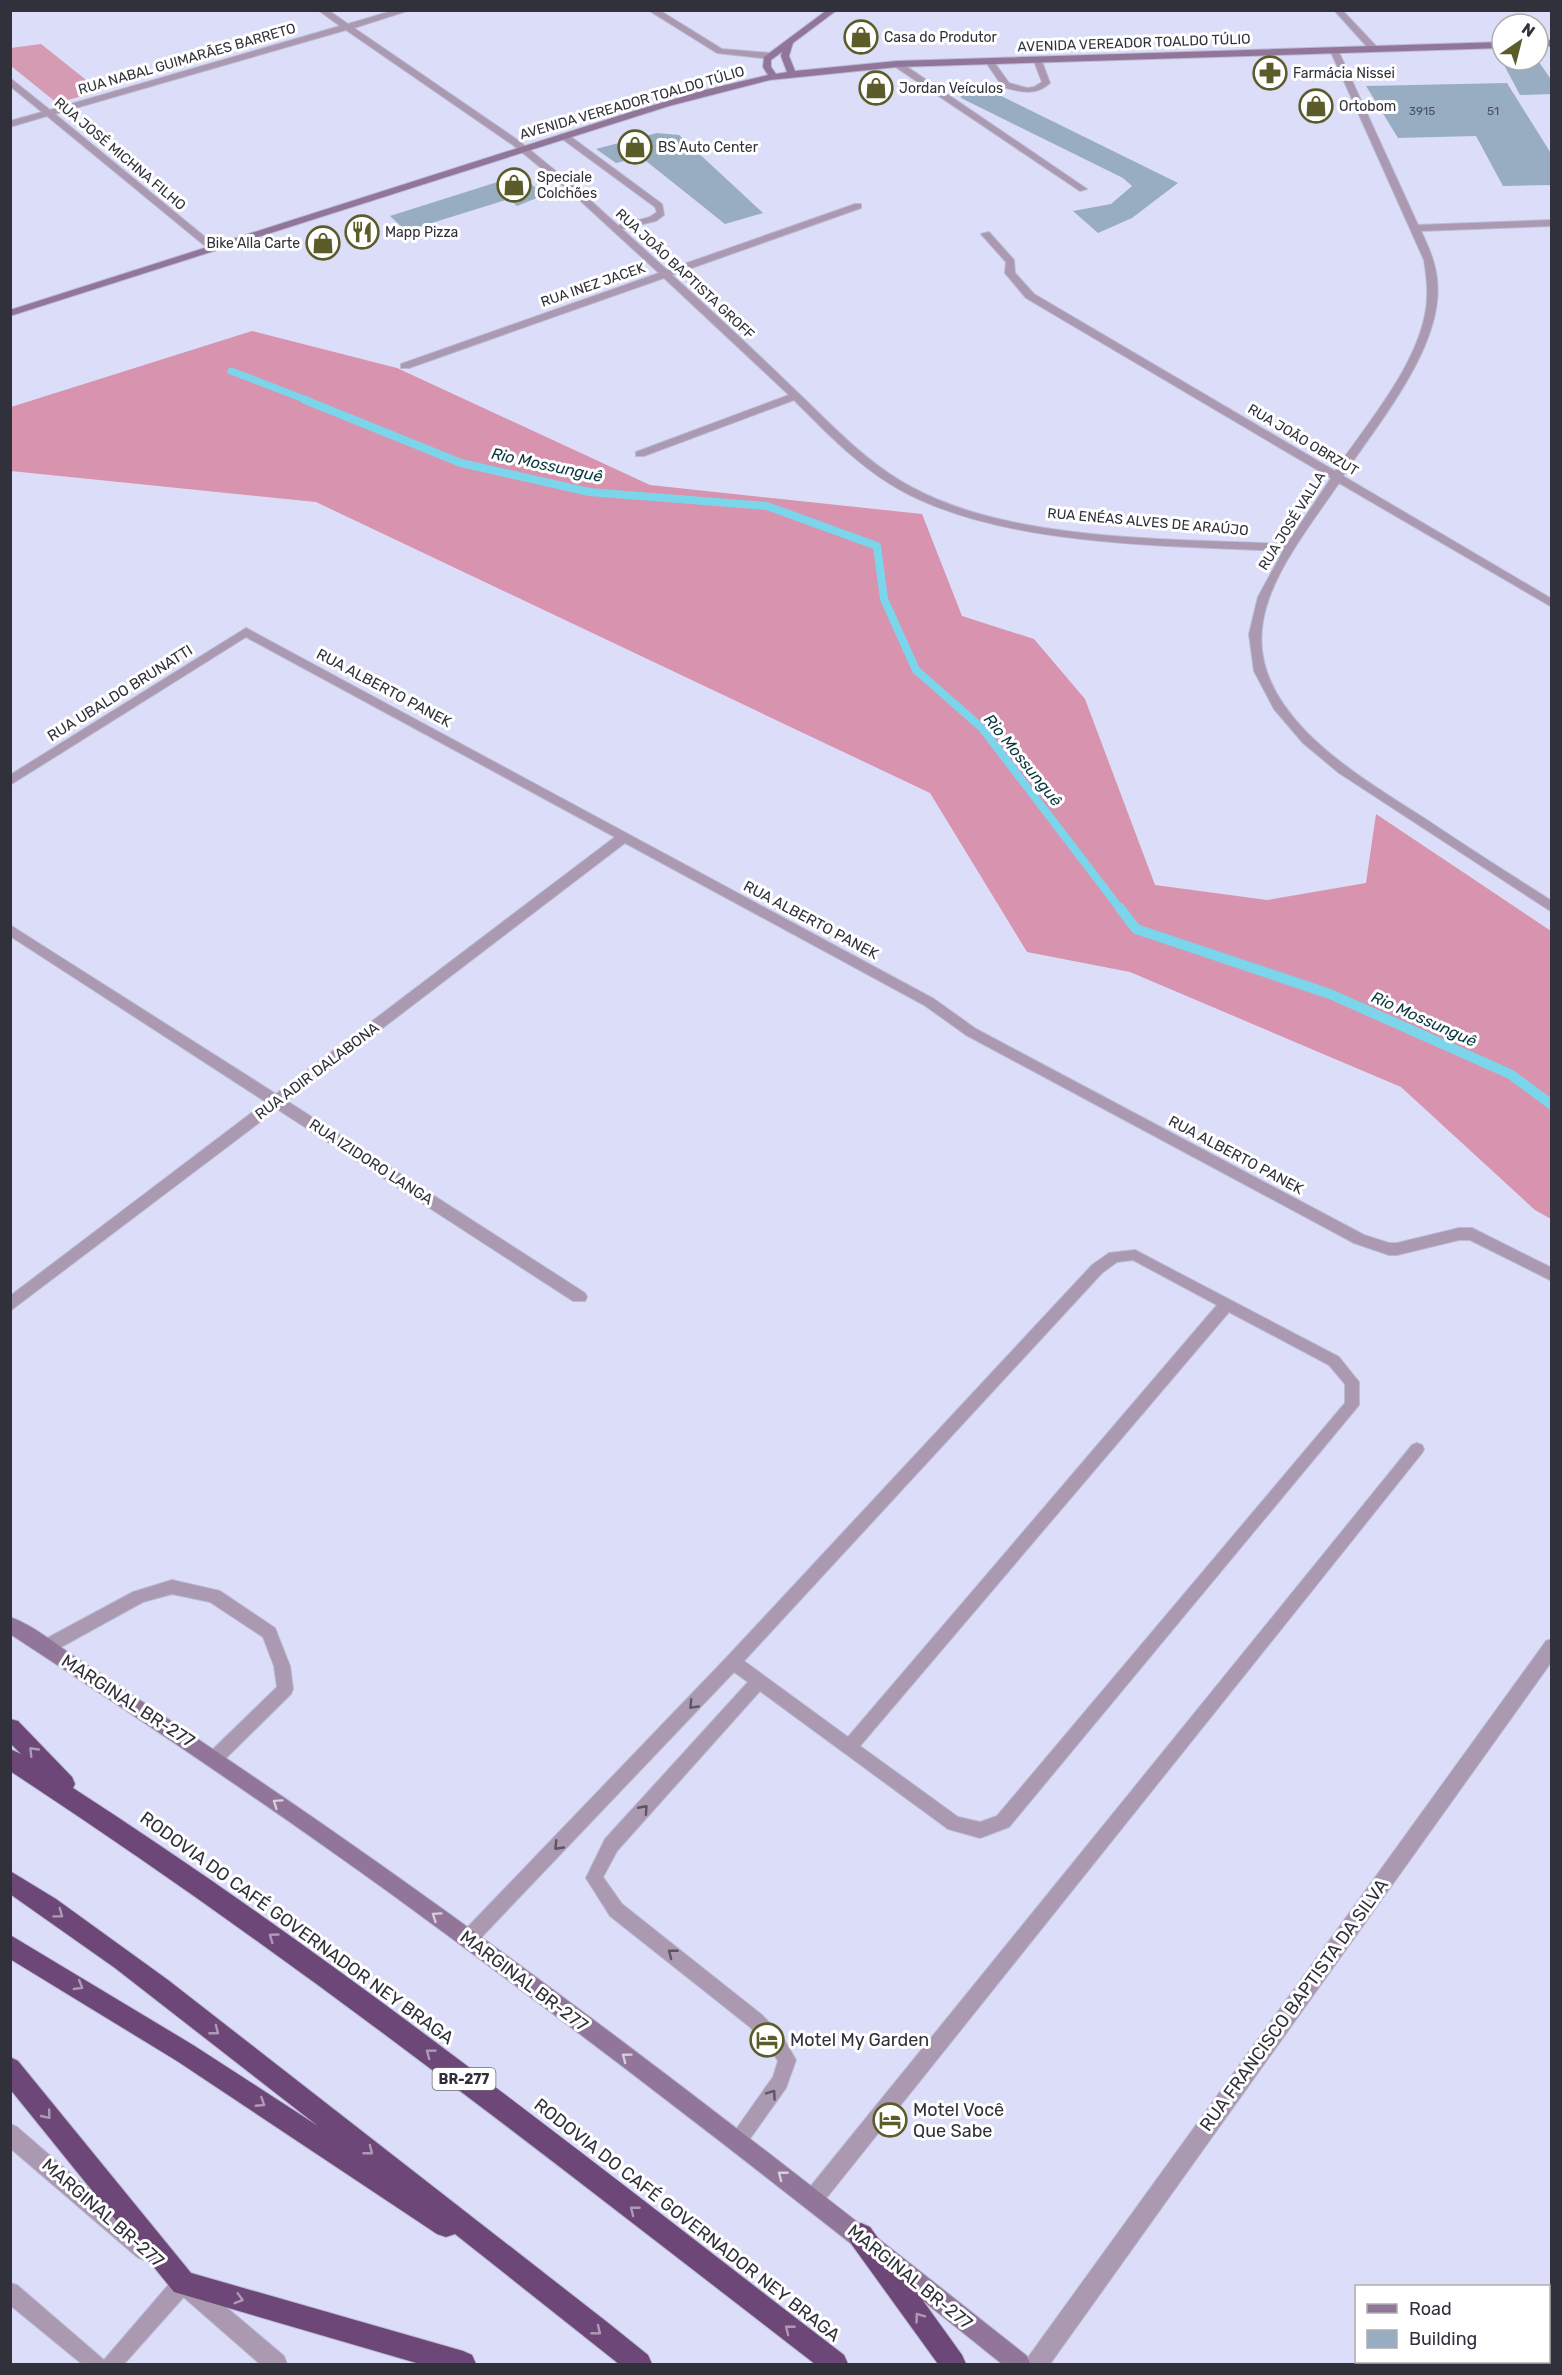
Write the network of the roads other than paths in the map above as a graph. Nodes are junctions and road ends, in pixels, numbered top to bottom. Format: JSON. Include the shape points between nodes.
{"nodes":[{"id":1,"x":322,"y":10,"type":"edge"},
{"id":2,"x":406,"y":10,"type":"edge"},
{"id":3,"x":652,"y":10,"type":"edge"},
{"id":4,"x":833,"y":10,"type":"edge"},
{"id":5,"x":1338,"y":10,"type":"edge"},
{"id":6,"x":347,"y":27,"type":"junction"},
{"id":7,"x":790,"y":41,"type":"junction"},
{"id":8,"x":1490,"y":45,"type":"edge"},
{"id":9,"x":1373,"y":48,"type":"junction"},
{"id":10,"x":1334,"y":50,"type":"junction"},
{"id":11,"x":770,"y":56,"type":"junction"},
{"id":12,"x":1037,"y":59,"type":"junction"},
{"id":13,"x":989,"y":61,"type":"junction"},
{"id":14,"x":897,"y":64,"type":"junction"},
{"id":15,"x":792,"y":74,"type":"junction"},
{"id":16,"x":773,"y":77,"type":"junction"},
{"id":17,"x":10,"y":81,"type":"edge"},
{"id":18,"x":10,"y":92,"type":"edge"},
{"id":19,"x":28,"y":96,"type":"junction"},
{"id":20,"x":49,"y":113,"type":"junction"},
{"id":21,"x":10,"y":124,"type":"edge"},
{"id":22,"x":564,"y":136,"type":"junction"},
{"id":23,"x":525,"y":148,"type":"junction"},
{"id":24,"x":1083,"y":189,"type":"dead end"},
{"id":25,"x":858,"y":206,"type":"dead end"},
{"id":26,"x":1551,"y":223,"type":"edge"},
{"id":27,"x":1415,"y":228,"type":"junction"},
{"id":28,"x":616,"y":229,"type":"junction"},
{"id":29,"x":986,"y":234,"type":"dead end"},
{"id":30,"x":213,"y":248,"type":"junction"},
{"id":31,"x":665,"y":274,"type":"junction"},
{"id":32,"x":10,"y":313,"type":"edge"},
{"id":33,"x":405,"y":366,"type":"dead end"},
{"id":34,"x":796,"y":396,"type":"junction"},
{"id":35,"x":640,"y":454,"type":"dead end"},
{"id":36,"x":1336,"y":477,"type":"junction"},
{"id":37,"x":968,"y":514,"type":"joint"},
{"id":38,"x":1291,"y":548,"type":"junction"},
{"id":39,"x":1551,"y":604,"type":"edge"},
{"id":40,"x":246,"y":633,"type":"joint"},
{"id":41,"x":10,"y":781,"type":"edge"},
{"id":42,"x":624,"y":837,"type":"junction"},
{"id":43,"x":1551,"y":908,"type":"edge"},
{"id":44,"x":10,"y":929,"type":"edge"},
{"id":45,"x":278,"y":1101,"type":"junction"},
{"id":46,"x":1551,"y":1275,"type":"edge"},
{"id":47,"x":579,"y":1296,"type":"dead end"},
{"id":48,"x":1227,"y":1304,"type":"junction"},
{"id":49,"x":10,"y":1305,"type":"edge"},
{"id":50,"x":1418,"y":1449,"type":"dead end"},
{"id":51,"x":10,"y":1624,"type":"edge"},
{"id":52,"x":1551,"y":1646,"type":"edge"},
{"id":53,"x":46,"y":1647,"type":"junction"},
{"id":54,"x":733,"y":1662,"type":"junction"},
{"id":55,"x":759,"y":1681,"type":"junction"},
{"id":56,"x":10,"y":1728,"type":"edge"},
{"id":57,"x":848,"y":1748,"type":"junction"},
{"id":58,"x":215,"y":1758,"type":"junction"},
{"id":59,"x":10,"y":1759,"type":"edge"},
{"id":60,"x":84,"y":1805,"type":"junction"},
{"id":61,"x":10,"y":1881,"type":"edge"},
{"id":62,"x":468,"y":1939,"type":"junction"},
{"id":63,"x":10,"y":1946,"type":"edge"},
{"id":64,"x":10,"y":2069,"type":"edge"},
{"id":65,"x":10,"y":2134,"type":"edge"},
{"id":66,"x":738,"y":2141,"type":"junction"},
{"id":67,"x":813,"y":2199,"type":"junction"},
{"id":68,"x":861,"y":2236,"type":"junction"},
{"id":69,"x":183,"y":2283,"type":"junction"},
{"id":70,"x":10,"y":2292,"type":"edge"},
{"id":71,"x":556,"y":2297,"type":"junction"},
{"id":72,"x":96,"y":2364,"type":"edge"},
{"id":73,"x":112,"y":2364,"type":"edge"},
{"id":74,"x":276,"y":2364,"type":"edge"},
{"id":75,"x":463,"y":2364,"type":"edge"},
{"id":76,"x":639,"y":2364,"type":"edge"},
{"id":77,"x":835,"y":2364,"type":"edge"},
{"id":78,"x":953,"y":2364,"type":"edge"},
{"id":79,"x":1019,"y":2364,"type":"edge"},
{"id":80,"x":1037,"y":2364,"type":"edge"}],
"edges":[{"from":1,"to":6,"type":"street","name":"RUA JOÃO BAPTISTA GROFF"},
{"from":2,"to":6,"type":"street","name":"RUA NABAL GUIMARÃES BARRETO"},
{"from":3,"to":11,"type":"street","via":[[720,51]]},
{"from":4,"to":7,"type":"main road"},
{"from":5,"to":9,"type":"lane"},
{"from":6,"to":20,"type":"street","name":"RUA NABAL GUIMARÃES BARRETO"},
{"from":6,"to":23,"type":"street","name":"RUA JOÃO BAPTISTA GROFF"},
{"from":7,"to":11,"type":"main road"},
{"from":7,"to":15,"type":"main road","via":[[785,56]]},
{"from":8,"to":9,"type":"main road","name":"AVENIDA VEREADOR TOALDO TÚLIO"},
{"from":9,"to":10,"type":"main road","name":"AVENIDA VEREADOR TOALDO TÚLIO"},
{"from":10,"to":12,"type":"main road","name":"AVENIDA VEREADOR TOALDO TÚLIO"},
{"from":10,"to":27,"type":"street","name":"RUA JOSÉ VALLA"},
{"from":11,"to":16,"type":"main road","via":[[766,62]]},
{"from":12,"to":13,"type":"main road","name":"AVENIDA VEREADOR TOALDO TÚLIO"},
{"from":12,"to":13,"type":"lane","via":[[1046,83],[1030,90],[1006,86]]},
{"from":13,"to":14,"type":"main road","name":"AVENIDA VEREADOR TOALDO TÚLIO"},
{"from":14,"to":15,"type":"main road","name":"AVENIDA VEREADOR TOALDO TÚLIO"},
{"from":14,"to":24,"type":"lane"},
{"from":15,"to":16,"type":"main road","name":"AVENIDA VEREADOR TOALDO TÚLIO"},
{"from":16,"to":22,"type":"main road","name":"AVENIDA VEREADOR TOALDO TÚLIO","via":[[701,94]]},
{"from":17,"to":19,"type":"street","name":"RUA JOSÉ MICHNA FILHO"},
{"from":18,"to":19,"type":"street"},
{"from":19,"to":20,"type":"street","name":"RUA JOSÉ MICHNA FILHO"},
{"from":20,"to":21,"type":"street","name":"RUA NABAL GUIMARÃES BARRETO"},
{"from":20,"to":30,"type":"street","name":"RUA JOSÉ MICHNA FILHO"},
{"from":22,"to":23,"type":"main road","name":"AVENIDA VEREADOR TOALDO TÚLIO"},
{"from":22,"to":28,"type":"lane","via":[[659,206],[661,213],[653,219]]},
{"from":23,"to":28,"type":"street","name":"RUA JOÃO BAPTISTA GROFF"},
{"from":23,"to":30,"type":"main road","name":"AVENIDA VEREADOR TOALDO TÚLIO"},
{"from":25,"to":31,"type":"street","name":"RUA INEZ JACEK"},
{"from":26,"to":27,"type":"street"},
{"from":27,"to":36,"type":"street","name":"RUA JOSÉ VALLA","via":[[1434,280],[1430,320],[1401,380]]},
{"from":28,"to":31,"type":"street","name":"RUA JOÃO BAPTISTA GROFF"},
{"from":29,"to":36,"type":"street","name":"RUA JOÃO OBRZUT","via":[[1011,262],[1010,273],[1025,292]]},
{"from":30,"to":32,"type":"main road","name":"AVENIDA VEREADOR TOALDO TÚLIO"},
{"from":31,"to":33,"type":"street","name":"RUA INEZ JACEK"},
{"from":31,"to":34,"type":"street","name":"RUA JOÃO BAPTISTA GROFF"},
{"from":34,"to":35,"type":"street"},
{"from":34,"to":37,"type":"street","name":"RUA JOÃO BAPTISTA GROFF","via":[[880,473],[904,489]]},
{"from":36,"to":38,"type":"street","name":"RUA JOSÉ VALLA"},
{"from":36,"to":39,"type":"street","name":"RUA JOÃO OBRZUT"},
{"from":37,"to":38,"type":"street","name":"RUA ENÉAS ALVES DE ARAÚJO","via":[[1094,536]]},
{"from":38,"to":43,"type":"street","name":"RUA JOSÉ VALLA","via":[[1265,595],[1255,630],[1255,657],[1278,706],[1339,766]]},
{"from":40,"to":41,"type":"street","name":"RUA UBALDO BRUNATTI"},
{"from":40,"to":42,"type":"street","name":"RUA ALBERTO PANEK"},
{"from":42,"to":45,"type":"street","name":"RUA ADIR DALABONA"},
{"from":42,"to":46,"type":"street","name":"RUA ALBERTO PANEK","via":[[929,1002],[971,1032],[1359,1239],[1397,1249],[1472,1234]]},
{"from":44,"to":45,"type":"street","name":"RUA IZIDORO LANGA"},
{"from":45,"to":47,"type":"street","name":"RUA IZIDORO LANGA"},
{"from":45,"to":49,"type":"street","name":"RUA ADIR DALABONA"},
{"from":48,"to":54,"type":"lane","via":[[1135,1256],[1114,1257],[1097,1269]]},
{"from":48,"to":57,"type":"lane"},
{"from":48,"to":57,"type":"lane","via":[[1334,1361],[1352,1382],[1352,1405],[1002,1822],[980,1830],[954,1824]]},
{"from":50,"to":67,"type":"lane"},
{"from":51,"to":53,"type":"main road","name":"MARGINAL BR-277"},
{"from":52,"to":80,"type":"street","name":"RUA FRANCISCO BAPTISTA DA SILVA"},
{"from":53,"to":58,"type":"main road","name":"MARGINAL BR-277"},
{"from":53,"to":58,"type":"lane","via":[[139,1597],[172,1587],[214,1596],[269,1634],[282,1666],[285,1689]]},
{"from":54,"to":55,"type":"lane"},
{"from":54,"to":62,"type":"lane","one_way":true},
{"from":55,"to":57,"type":"lane"},
{"from":66,"to":55,"type":"lane","one_way":true,"via":[[780,2082],[787,2060],[756,2021],[616,1910],[594,1878],[611,1845]]},
{"from":60,"to":56,"type":"highway","one_way":true},
{"from":62,"to":58,"type":"main road","name":"MARGINAL BR-277","one_way":true},
{"from":59,"to":60,"type":"highway","name":"RODOVIA DO CAFÉ GOVERNADOR NEY BRAGA","number":"BR-277"},
{"from":77,"to":60,"type":"highway","name":"RODOVIA DO CAFÉ GOVERNADOR NEY BRAGA","number":"BR-277","one_way":true,"via":[[410,2038],[249,1919]]},
{"from":61,"to":71,"type":"highway","one_way":true,"via":[[208,2025]]},
{"from":66,"to":62,"type":"main road","name":"MARGINAL BR-277","one_way":true},
{"from":63,"to":71,"type":"highway","one_way":true,"via":[[185,2053]]},
{"from":64,"to":69,"type":"highway","one_way":true},
{"from":65,"to":69,"type":"street","name":"MARGINAL BR-277"},
{"from":67,"to":66,"type":"main road","name":"MARGINAL BR-277","one_way":true},
{"from":67,"to":68,"type":"main road","name":"MARGINAL BR-277"},
{"from":78,"to":68,"type":"highway","one_way":true},
{"from":68,"to":79,"type":"main road","name":"MARGINAL BR-277"},
{"from":69,"to":73,"type":"lane"},
{"from":69,"to":74,"type":"street","name":"MARGINAL BR-277"},
{"from":69,"to":75,"type":"highway","one_way":true},
{"from":70,"to":72,"type":"lane"},
{"from":71,"to":76,"type":"highway","one_way":true}]}
